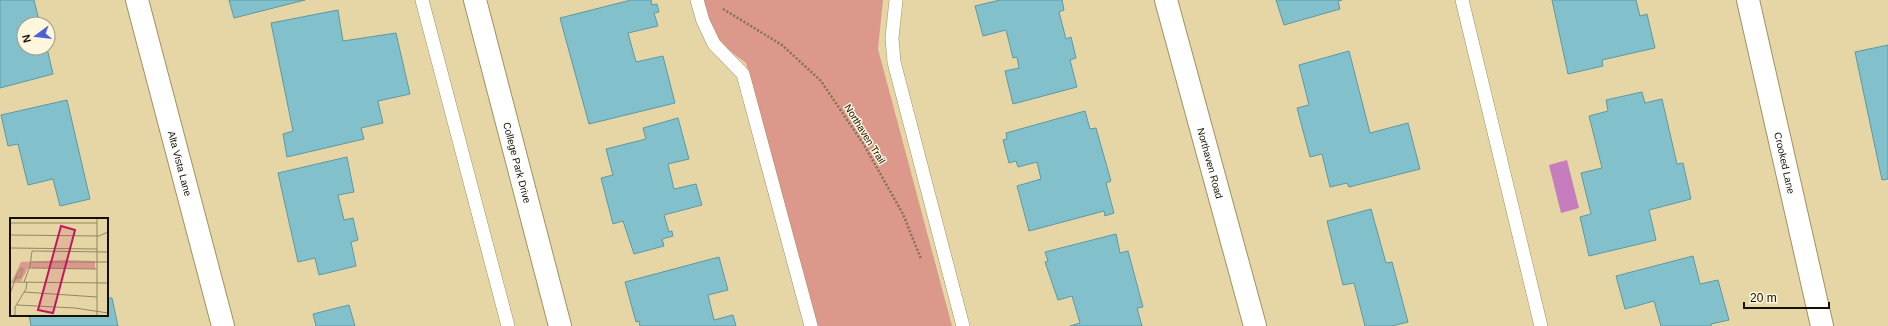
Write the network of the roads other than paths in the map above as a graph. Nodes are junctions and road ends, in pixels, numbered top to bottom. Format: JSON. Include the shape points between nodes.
{"nodes":[{"id":1,"x":137,"y":0,"type":"edge"},
{"id":2,"x":422,"y":0,"type":"edge"},
{"id":3,"x":475,"y":0,"type":"edge"},
{"id":4,"x":697,"y":0,"type":"edge"},
{"id":5,"x":896,"y":0,"type":"edge"},
{"id":6,"x":1166,"y":0,"type":"edge"},
{"id":7,"x":1462,"y":0,"type":"edge"},
{"id":8,"x":1748,"y":0,"type":"edge"},
{"id":9,"x":223,"y":326,"type":"edge"},
{"id":10,"x":508,"y":326,"type":"edge"},
{"id":11,"x":560,"y":326,"type":"edge"},
{"id":12,"x":811,"y":326,"type":"edge"},
{"id":13,"x":963,"y":326,"type":"edge"},
{"id":14,"x":1255,"y":326,"type":"edge"},
{"id":15,"x":1541,"y":326,"type":"edge"},
{"id":16,"x":1822,"y":326,"type":"edge"}],
"edges":[{"from":1,"to":9,"type":"street","name":"Alta Vista Lane"},
{"from":2,"to":10,"type":"lane"},
{"from":3,"to":11,"type":"street","name":"College Park Drive"},
{"from":4,"to":12,"type":"lane","via":[[714,44],[743,74]]},
{"from":5,"to":13,"type":"lane","via":[[892,38],[894,62]]},
{"from":6,"to":14,"type":"street","name":"Northaven Road"},
{"from":7,"to":15,"type":"lane"},
{"from":8,"to":16,"type":"street","name":"Crooked Lane"}]}
